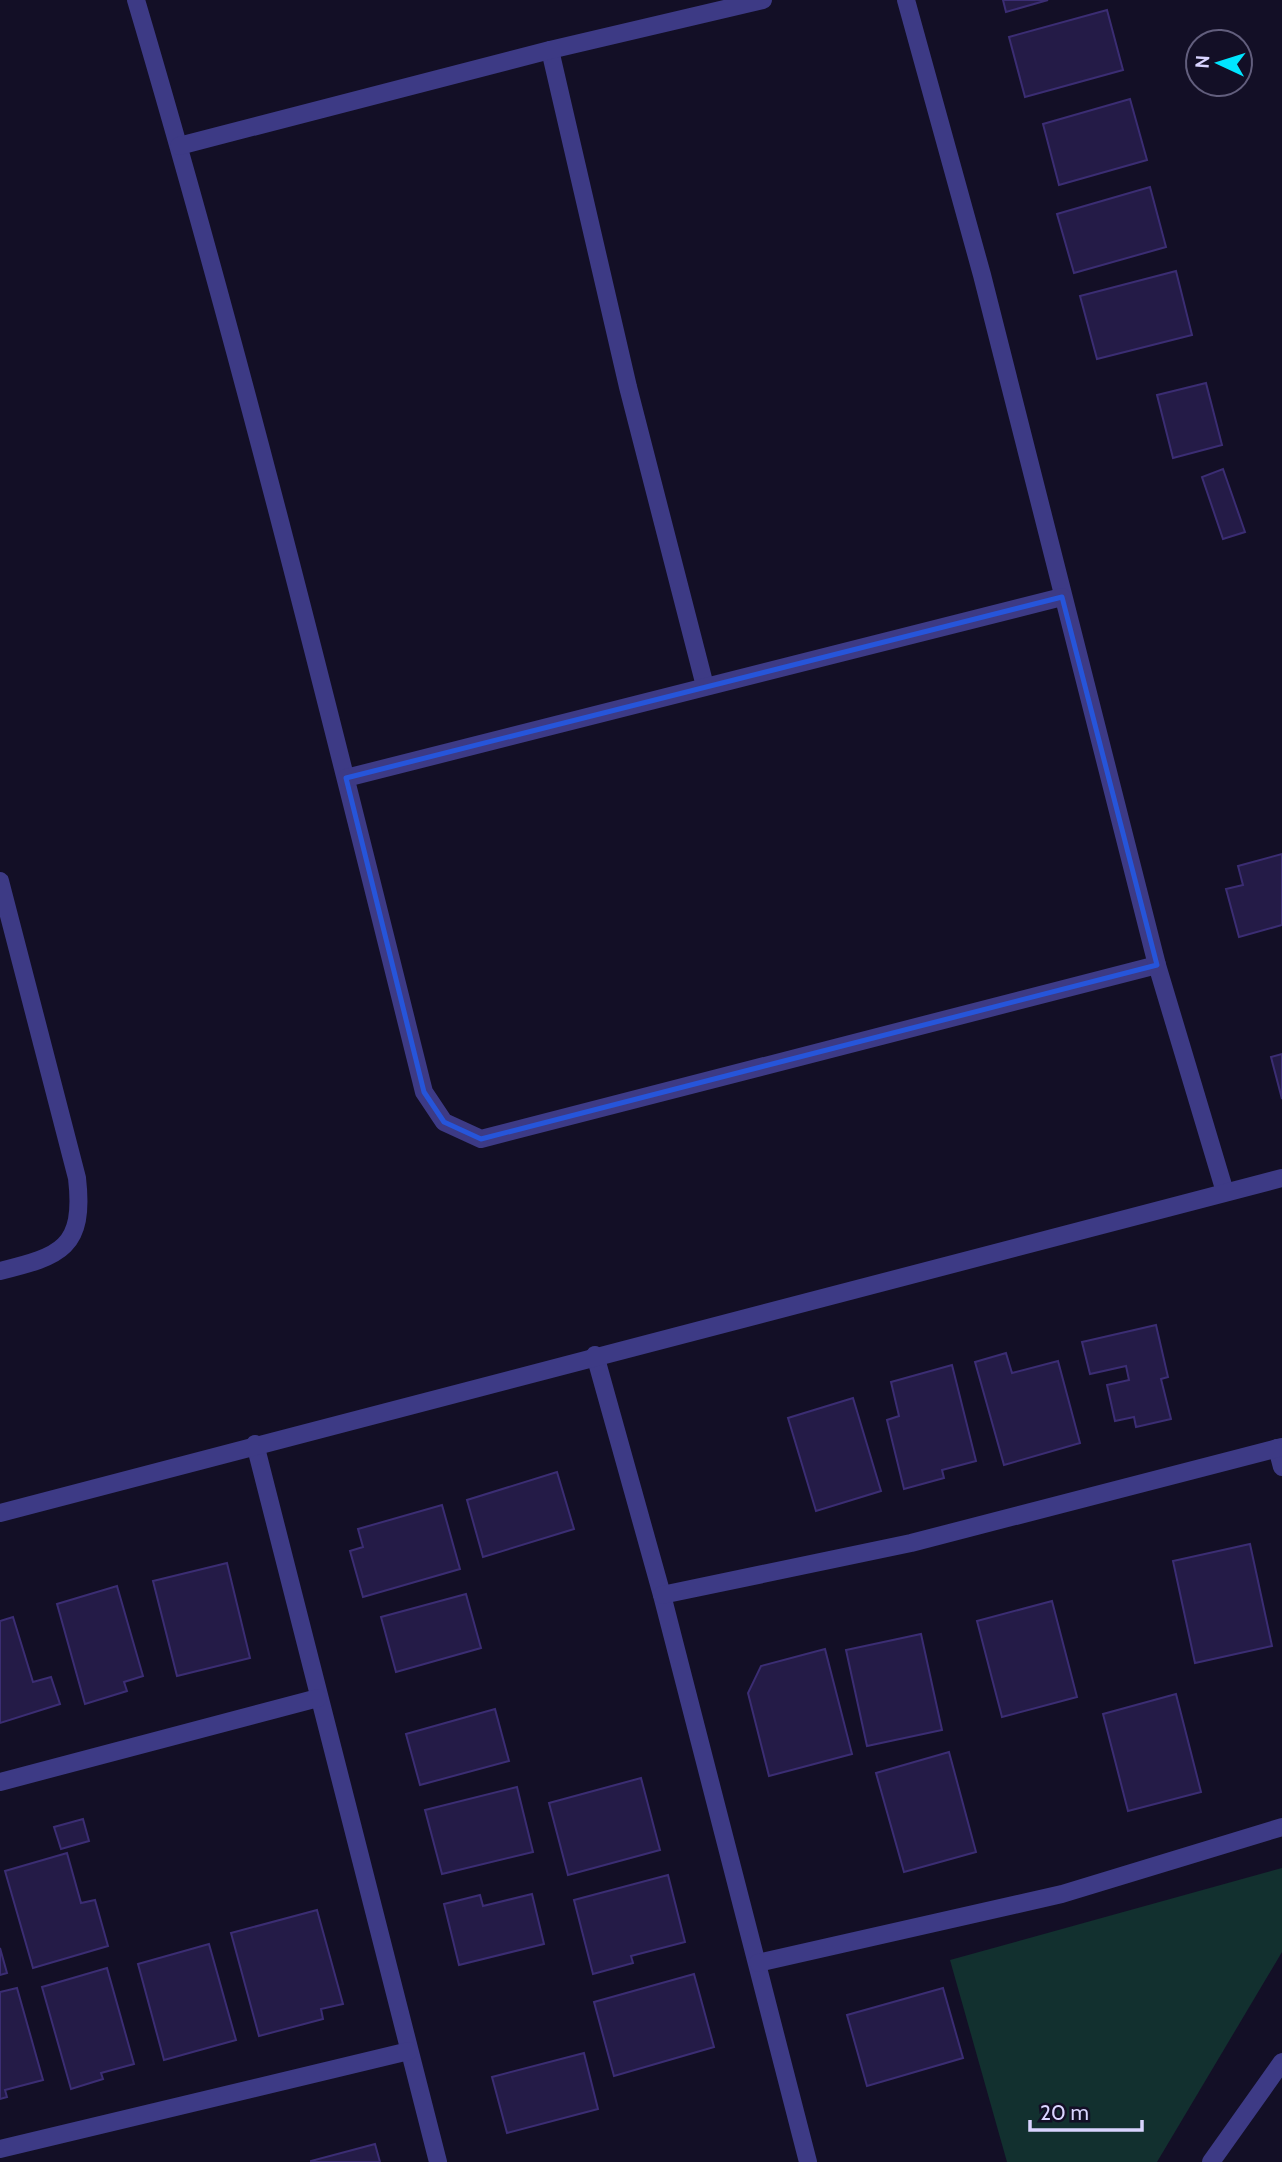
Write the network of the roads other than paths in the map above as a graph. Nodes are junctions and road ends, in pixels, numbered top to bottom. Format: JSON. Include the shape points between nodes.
{"nodes":[{"id":1,"x":136,"y":0,"type":"edge"},
{"id":2,"x":763,"y":0,"type":"edge"},
{"id":3,"x":906,"y":0,"type":"edge"},
{"id":4,"x":550,"y":50,"type":"junction"},
{"id":5,"x":179,"y":146,"type":"junction"},
{"id":6,"x":1062,"y":597,"type":"junction"},
{"id":7,"x":705,"y":686,"type":"junction"},
{"id":8,"x":346,"y":778,"type":"junction"},
{"id":9,"x":0,"y":881,"type":"edge"},
{"id":10,"x":1157,"y":965,"type":"junction"},
{"id":11,"x":1282,"y":1178,"type":"edge"},
{"id":12,"x":1225,"y":1192,"type":"junction"},
{"id":13,"x":0,"y":1270,"type":"edge"},
{"id":14,"x":596,"y":1355,"type":"junction"},
{"id":15,"x":255,"y":1444,"type":"junction"},
{"id":16,"x":1279,"y":1447,"type":"edge"},
{"id":17,"x":1282,"y":1467,"type":"edge"},
{"id":18,"x":0,"y":1513,"type":"edge"},
{"id":19,"x":662,"y":1595,"type":"junction"},
{"id":20,"x":318,"y":1698,"type":"junction"},
{"id":21,"x":0,"y":1782,"type":"edge"},
{"id":22,"x":1282,"y":1827,"type":"edge"},
{"id":23,"x":758,"y":1963,"type":"junction"},
{"id":24,"x":409,"y":2051,"type":"junction"},
{"id":25,"x":1282,"y":2062,"type":"edge"},
{"id":26,"x":0,"y":2149,"type":"edge"},
{"id":27,"x":438,"y":2162,"type":"edge"},
{"id":28,"x":808,"y":2162,"type":"edge"},
{"id":29,"x":1211,"y":2162,"type":"edge"}],
"edges":[{"from":1,"to":5,"type":"street"},
{"from":2,"to":4,"type":"street"},
{"from":3,"to":6,"type":"street","via":[[986,289]]},
{"from":4,"to":5,"type":"street"},
{"from":4,"to":7,"type":"street","via":[[628,387]]},
{"from":5,"to":8,"type":"street"},
{"from":6,"to":7,"type":"street"},
{"from":6,"to":10,"type":"street"},
{"from":7,"to":8,"type":"street"},
{"from":8,"to":10,"type":"street","via":[[424,1092],[444,1122],[481,1139]]},
{"from":9,"to":13,"type":"street","via":[[80,1202],[73,1235],[57,1254]]},
{"from":10,"to":12,"type":"street"},
{"from":11,"to":12,"type":"street"},
{"from":12,"to":14,"type":"street"},
{"from":14,"to":15,"type":"street"},
{"from":14,"to":19,"type":"street"},
{"from":15,"to":18,"type":"street"},
{"from":15,"to":20,"type":"street"},
{"from":16,"to":17,"type":"street"},
{"from":16,"to":19,"type":"street","via":[[911,1543]]},
{"from":19,"to":23,"type":"street"},
{"from":20,"to":21,"type":"street"},
{"from":20,"to":24,"type":"street"},
{"from":22,"to":23,"type":"street","via":[[1062,1894]]},
{"from":23,"to":28,"type":"street"},
{"from":24,"to":26,"type":"street"},
{"from":24,"to":27,"type":"street"},
{"from":25,"to":29,"type":"street"}]}
